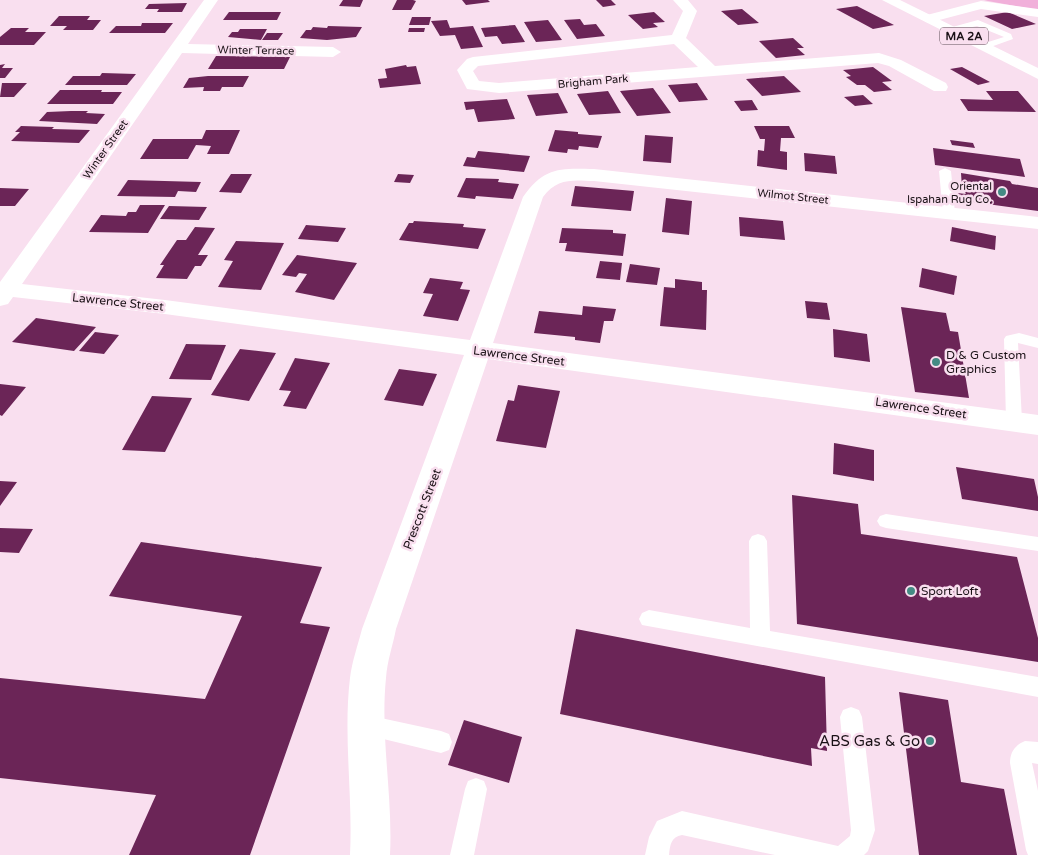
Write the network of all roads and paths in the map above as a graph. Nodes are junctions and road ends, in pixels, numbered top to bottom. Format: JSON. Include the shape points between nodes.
{"nodes":[{"id":1,"x":211,"y":0,"type":"edge"},
{"id":2,"x":680,"y":0,"type":"edge"},
{"id":3,"x":889,"y":0,"type":"edge"},
{"id":4,"x":1038,"y":13,"type":"edge"},
{"id":5,"x":928,"y":19,"type":"junction"},
{"id":6,"x":949,"y":29,"type":"junction"},
{"id":7,"x":678,"y":40,"type":"junction"},
{"id":8,"x":985,"y":46,"type":"junction"},
{"id":9,"x":178,"y":48,"type":"junction"},
{"id":10,"x":333,"y":52,"type":"dead end"},
{"id":11,"x":711,"y":71,"type":"junction"},
{"id":12,"x":1038,"y":74,"type":"edge"},
{"id":13,"x":940,"y":87,"type":"dead end"},
{"id":14,"x":945,"y":171,"type":"dead end"},
{"id":15,"x":548,"y":180,"type":"joint"},
{"id":16,"x":949,"y":213,"type":"junction"},
{"id":17,"x":1038,"y":223,"type":"edge"},
{"id":18,"x":3,"y":293,"type":"edge"},
{"id":19,"x":1038,"y":343,"type":"edge"},
{"id":20,"x":479,"y":350,"type":"junction"},
{"id":21,"x":1026,"y":423,"type":"edge"},
{"id":22,"x":886,"y":521,"type":"dead end"},
{"id":23,"x":758,"y":541,"type":"dead end"},
{"id":24,"x":1038,"y":544,"type":"edge"},
{"id":25,"x":649,"y":619,"type":"dead end"},
{"id":26,"x":760,"y":638,"type":"junction"},
{"id":27,"x":1038,"y":687,"type":"edge"},
{"id":28,"x":851,"y":717,"type":"dead end"},
{"id":29,"x":367,"y":725,"type":"junction"},
{"id":30,"x":441,"y":742,"type":"dead end"},
{"id":31,"x":1038,"y":753,"type":"edge"},
{"id":32,"x":476,"y":789,"type":"dead end"},
{"id":33,"x":1038,"y":850,"type":"edge"},
{"id":34,"x":370,"y":855,"type":"edge"},
{"id":35,"x":462,"y":855,"type":"edge"},
{"id":36,"x":657,"y":855,"type":"edge"},
{"id":37,"x":831,"y":855,"type":"edge"},
{"id":38,"x":846,"y":855,"type":"edge"}],
"edges":[{"from":1,"to":9,"type":"street","name":"Winter Street"},
{"from":2,"to":7,"type":"street","via":[[690,11]]},
{"from":3,"to":5,"type":"street","number":"MA 2A"},
{"from":4,"to":5,"type":"street","via":[[981,5]]},
{"from":5,"to":6,"type":"street","number":"MA 2A"},
{"from":6,"to":8,"type":"street","number":"MA 2A"},
{"from":6,"to":8,"type":"lane","via":[[978,23],[1008,36],[1008,39]]},
{"from":7,"to":11,"type":"street"},
{"from":7,"to":11,"type":"street","name":"Brigham Park","via":[[473,62],[465,70],[473,85],[488,88]]},
{"from":8,"to":12,"type":"street","number":"MA 2A"},
{"from":9,"to":10,"type":"street","name":"Winter Terrace"},
{"from":9,"to":18,"type":"street","name":"Winter Street"},
{"from":11,"to":13,"type":"street","name":"Brigham Park","via":[[879,58]]},
{"from":14,"to":16,"type":"lane"},
{"from":15,"to":16,"type":"street","name":"Wilmot Street","via":[[556,176],[594,175]]},
{"from":15,"to":20,"type":"street","name":"Prescott Street","via":[[533,197]]},
{"from":16,"to":17,"type":"street","name":"Wilmot Street"},
{"from":18,"to":20,"type":"street","name":"Lawrence Street","via":[[165,307]]},
{"from":19,"to":21,"type":"lane","via":[[1011,339]]},
{"from":20,"to":21,"type":"street","name":"Lawrence Street"},
{"from":20,"to":29,"type":"street","name":"Prescott Street","via":[[380,629],[368,676]]},
{"from":22,"to":24,"type":"lane"},
{"from":23,"to":26,"type":"lane"},
{"from":25,"to":26,"type":"lane"},
{"from":26,"to":27,"type":"lane"},
{"from":28,"to":38,"type":"lane","via":[[862,830],[860,843]]},
{"from":29,"to":30,"type":"lane"},
{"from":29,"to":34,"type":"street","name":"Prescott Street","via":[[373,827]]},
{"from":31,"to":33,"type":"lane","via":[[1025,752],[1020,763]]},
{"from":32,"to":35,"type":"lane"},
{"from":36,"to":37,"type":"lane","via":[[665,830],[671,824],[682,822]]}]}
